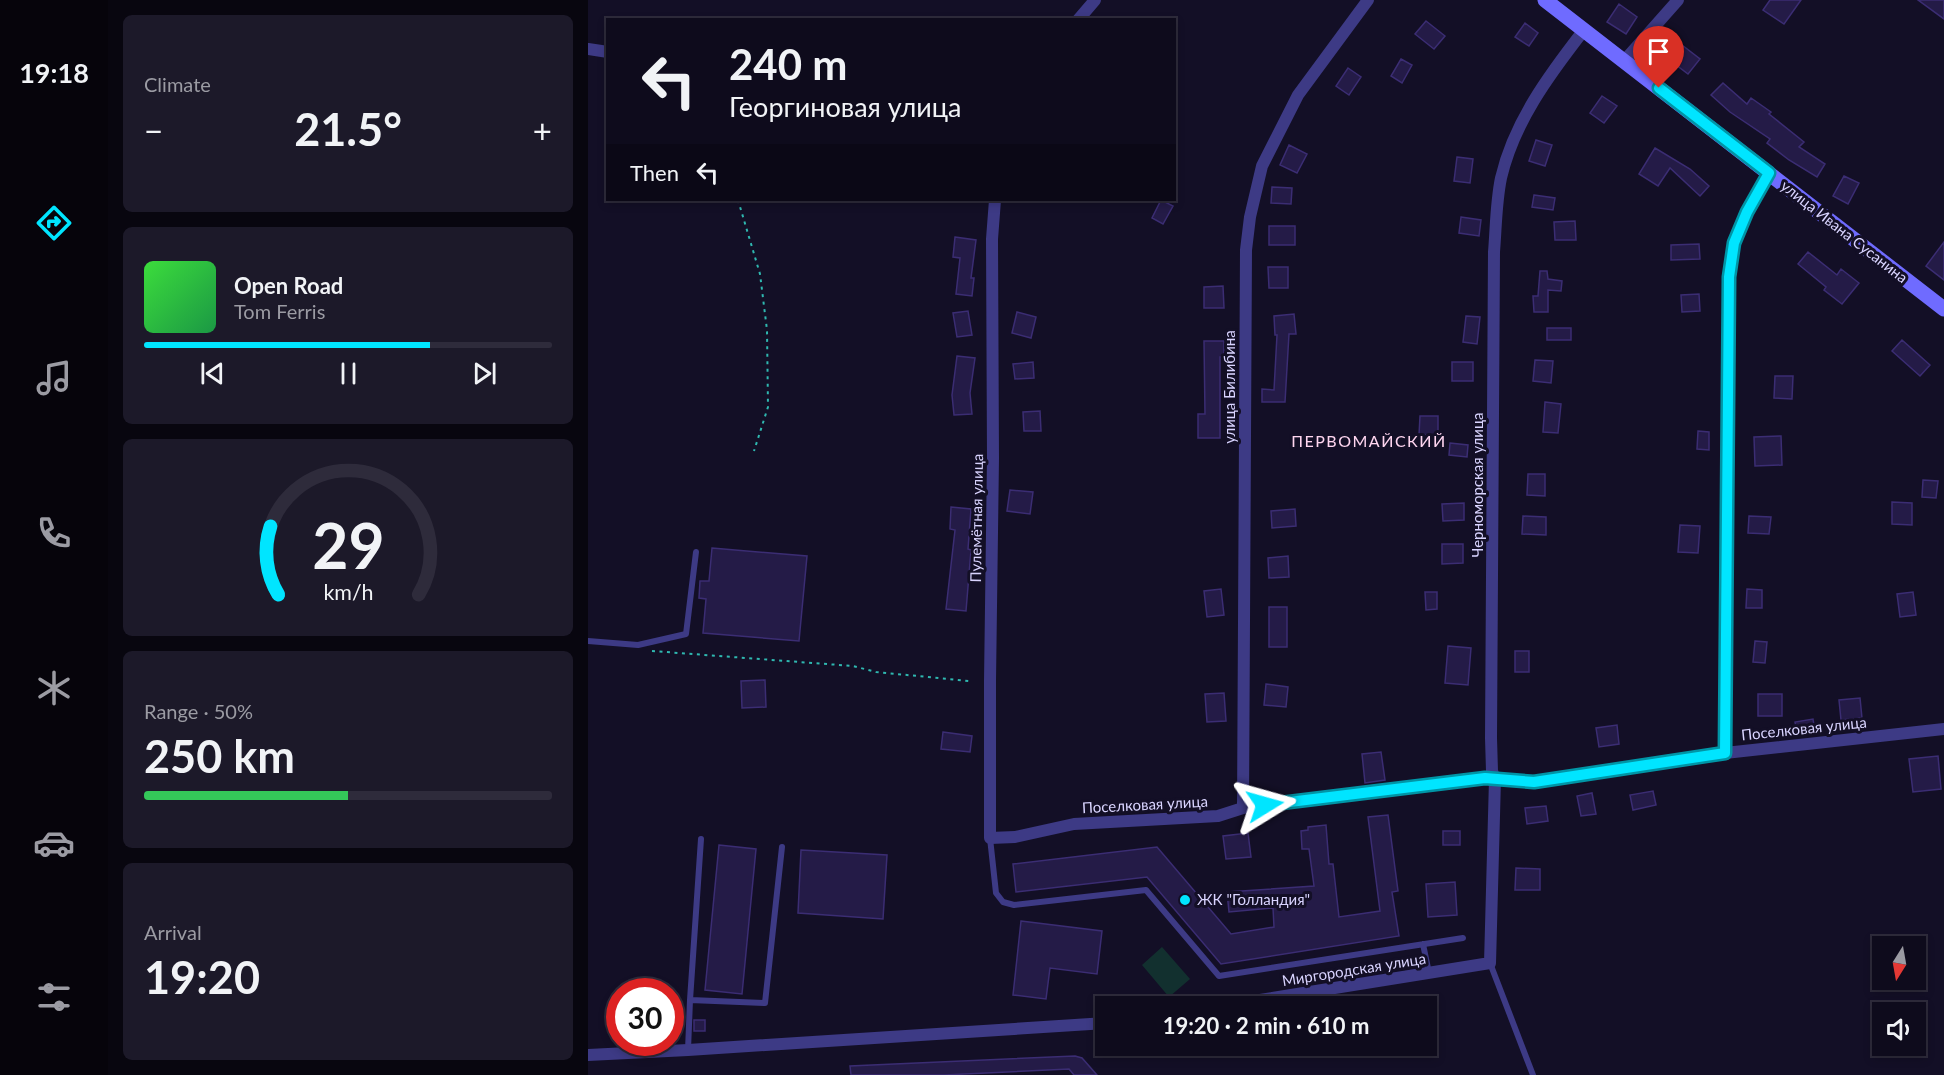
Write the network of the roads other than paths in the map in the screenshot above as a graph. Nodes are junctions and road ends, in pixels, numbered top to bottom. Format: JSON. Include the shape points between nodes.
{"nodes":[{"id":1,"x":1095,"y":0,"type":"edge"},
{"id":2,"x":1368,"y":0,"type":"edge"},
{"id":3,"x":1545,"y":0,"type":"edge"},
{"id":4,"x":1678,"y":0,"type":"edge"},
{"id":5,"x":1080,"y":18,"type":"edge"},
{"id":6,"x":1584,"y":30,"type":"junction"},
{"id":7,"x":588,"y":50,"type":"edge"},
{"id":8,"x":606,"y":52,"type":"edge"},
{"id":9,"x":1624,"y":62,"type":"junction"},
{"id":10,"x":1769,"y":173,"type":"junction"},
{"id":11,"x":995,"y":201,"type":"edge"},
{"id":12,"x":1944,"y":309,"type":"edge"},
{"id":13,"x":696,"y":552,"type":"dead end"},
{"id":14,"x":588,"y":641,"type":"edge"},
{"id":15,"x":1944,"y":729,"type":"edge"},
{"id":16,"x":1725,"y":753,"type":"junction"},
{"id":17,"x":1495,"y":779,"type":"junction"},
{"id":18,"x":1243,"y":808,"type":"junction"},
{"id":19,"x":990,"y":838,"type":"junction"},
{"id":20,"x":701,"y":839,"type":"dead end"},
{"id":21,"x":782,"y":847,"type":"dead end"},
{"id":22,"x":1463,"y":938,"type":"dead end"},
{"id":23,"x":1423,"y":944,"type":"junction"},
{"id":24,"x":1490,"y":963,"type":"junction"},
{"id":25,"x":1429,"y":973,"type":"junction"},
{"id":26,"x":1285,"y":996,"type":"edge"},
{"id":27,"x":690,"y":1000,"type":"junction"},
{"id":28,"x":1095,"y":1024,"type":"edge"},
{"id":29,"x":688,"y":1050,"type":"junction"},
{"id":30,"x":588,"y":1055,"type":"edge"},
{"id":31,"x":1533,"y":1075,"type":"edge"}],
"edges":[{"from":1,"to":5,"type":"street"},
{"from":2,"to":18,"type":"street","name":"улица Билибина","via":[[1298,95],[1262,166],[1250,218],[1246,250]]},
{"from":3,"to":6,"type":"street","name":"улица Ивана Сусанина"},
{"from":4,"to":9,"type":"street"},
{"from":6,"to":9,"type":"street","name":"улица Ивана Сусанина"},
{"from":6,"to":17,"type":"street","name":"Черноморская улица","via":[[1527,111],[1510,147],[1501,180],[1494,252],[1491,738]]},
{"from":7,"to":8,"type":"street"},
{"from":9,"to":10,"type":"street","name":"улица Ивана Сусанина"},
{"from":10,"to":12,"type":"street","name":"улица Ивана Сусанина"},
{"from":10,"to":16,"type":"street","via":[[1734,243],[1729,277]]},
{"from":11,"to":19,"type":"street","name":"Пулемётная улица"},
{"from":13,"to":14,"type":"lane","via":[[686,634],[638,645]]},
{"from":15,"to":16,"type":"street","name":"Поселковая улица"},
{"from":16,"to":17,"type":"street","name":"Поселковая улица","via":[[1534,782]]},
{"from":17,"to":18,"type":"street","name":"Поселковая улица"},
{"from":17,"to":24,"type":"street","name":"Черноморская улица"},
{"from":18,"to":19,"type":"street","name":"Поселковая улица","via":[[1218,816],[1074,824],[1015,837]]},
{"from":19,"to":23,"type":"lane","via":[[996,893],[1003,902],[1014,905],[1146,890],[1219,976]]},
{"from":20,"to":27,"type":"lane"},
{"from":21,"to":27,"type":"lane","via":[[765,1003]]},
{"from":22,"to":23,"type":"lane"},
{"from":23,"to":25,"type":"lane"},
{"from":24,"to":25,"type":"street","name":"Миргородская улица"},
{"from":24,"to":31,"type":"lane"},
{"from":25,"to":26,"type":"street","name":"Миргородская улица"},
{"from":27,"to":29,"type":"lane"},
{"from":28,"to":29,"type":"street"},
{"from":29,"to":30,"type":"street"}]}
